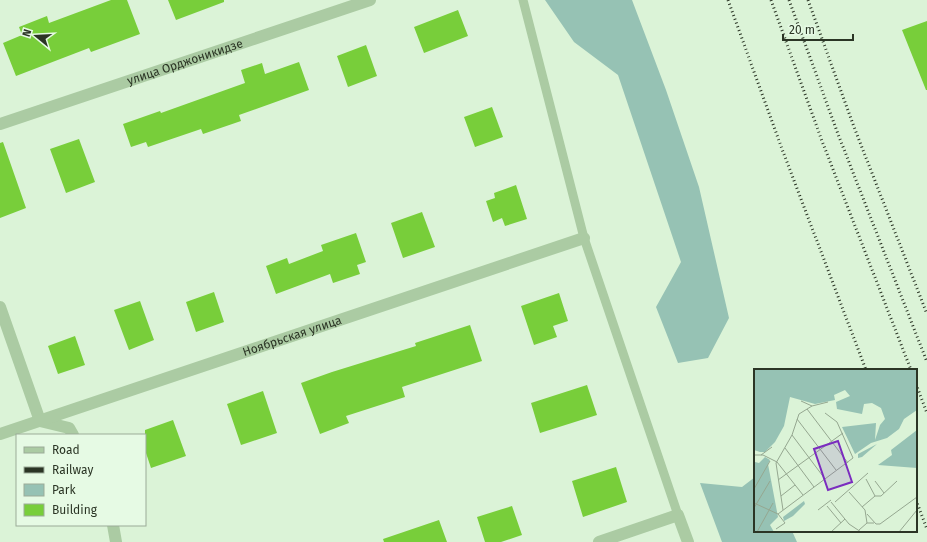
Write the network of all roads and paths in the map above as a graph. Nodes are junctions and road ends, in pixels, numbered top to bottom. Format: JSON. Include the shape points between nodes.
{"nodes":[{"id":1,"x":370,"y":0,"type":"edge"},
{"id":2,"x":523,"y":0,"type":"edge"},
{"id":3,"x":0,"y":124,"type":"edge"},
{"id":4,"x":584,"y":238,"type":"junction"},
{"id":5,"x":0,"y":307,"type":"edge"},
{"id":6,"x":40,"y":421,"type":"junction"},
{"id":7,"x":0,"y":434,"type":"edge"},
{"id":8,"x":72,"y":434,"type":"edge"},
{"id":9,"x":678,"y":514,"type":"junction"},
{"id":10,"x":113,"y":526,"type":"edge"},
{"id":11,"x":116,"y":542,"type":"edge"},
{"id":12,"x":599,"y":542,"type":"edge"},
{"id":13,"x":688,"y":542,"type":"edge"}],
"edges":[{"from":1,"to":3,"type":"street","name":"улица Орджоникидзе"},
{"from":2,"to":4,"type":"lane"},
{"from":4,"to":6,"type":"street","name":"Ноябрьская улица"},
{"from":4,"to":9,"type":"lane"},
{"from":5,"to":6,"type":"street"},
{"from":6,"to":7,"type":"street","name":"Ноябрьская улица"},
{"from":6,"to":8,"type":"street","via":[[69,428]]},
{"from":9,"to":12,"type":"street"},
{"from":9,"to":13,"type":"street"},
{"from":10,"to":11,"type":"street"}]}
